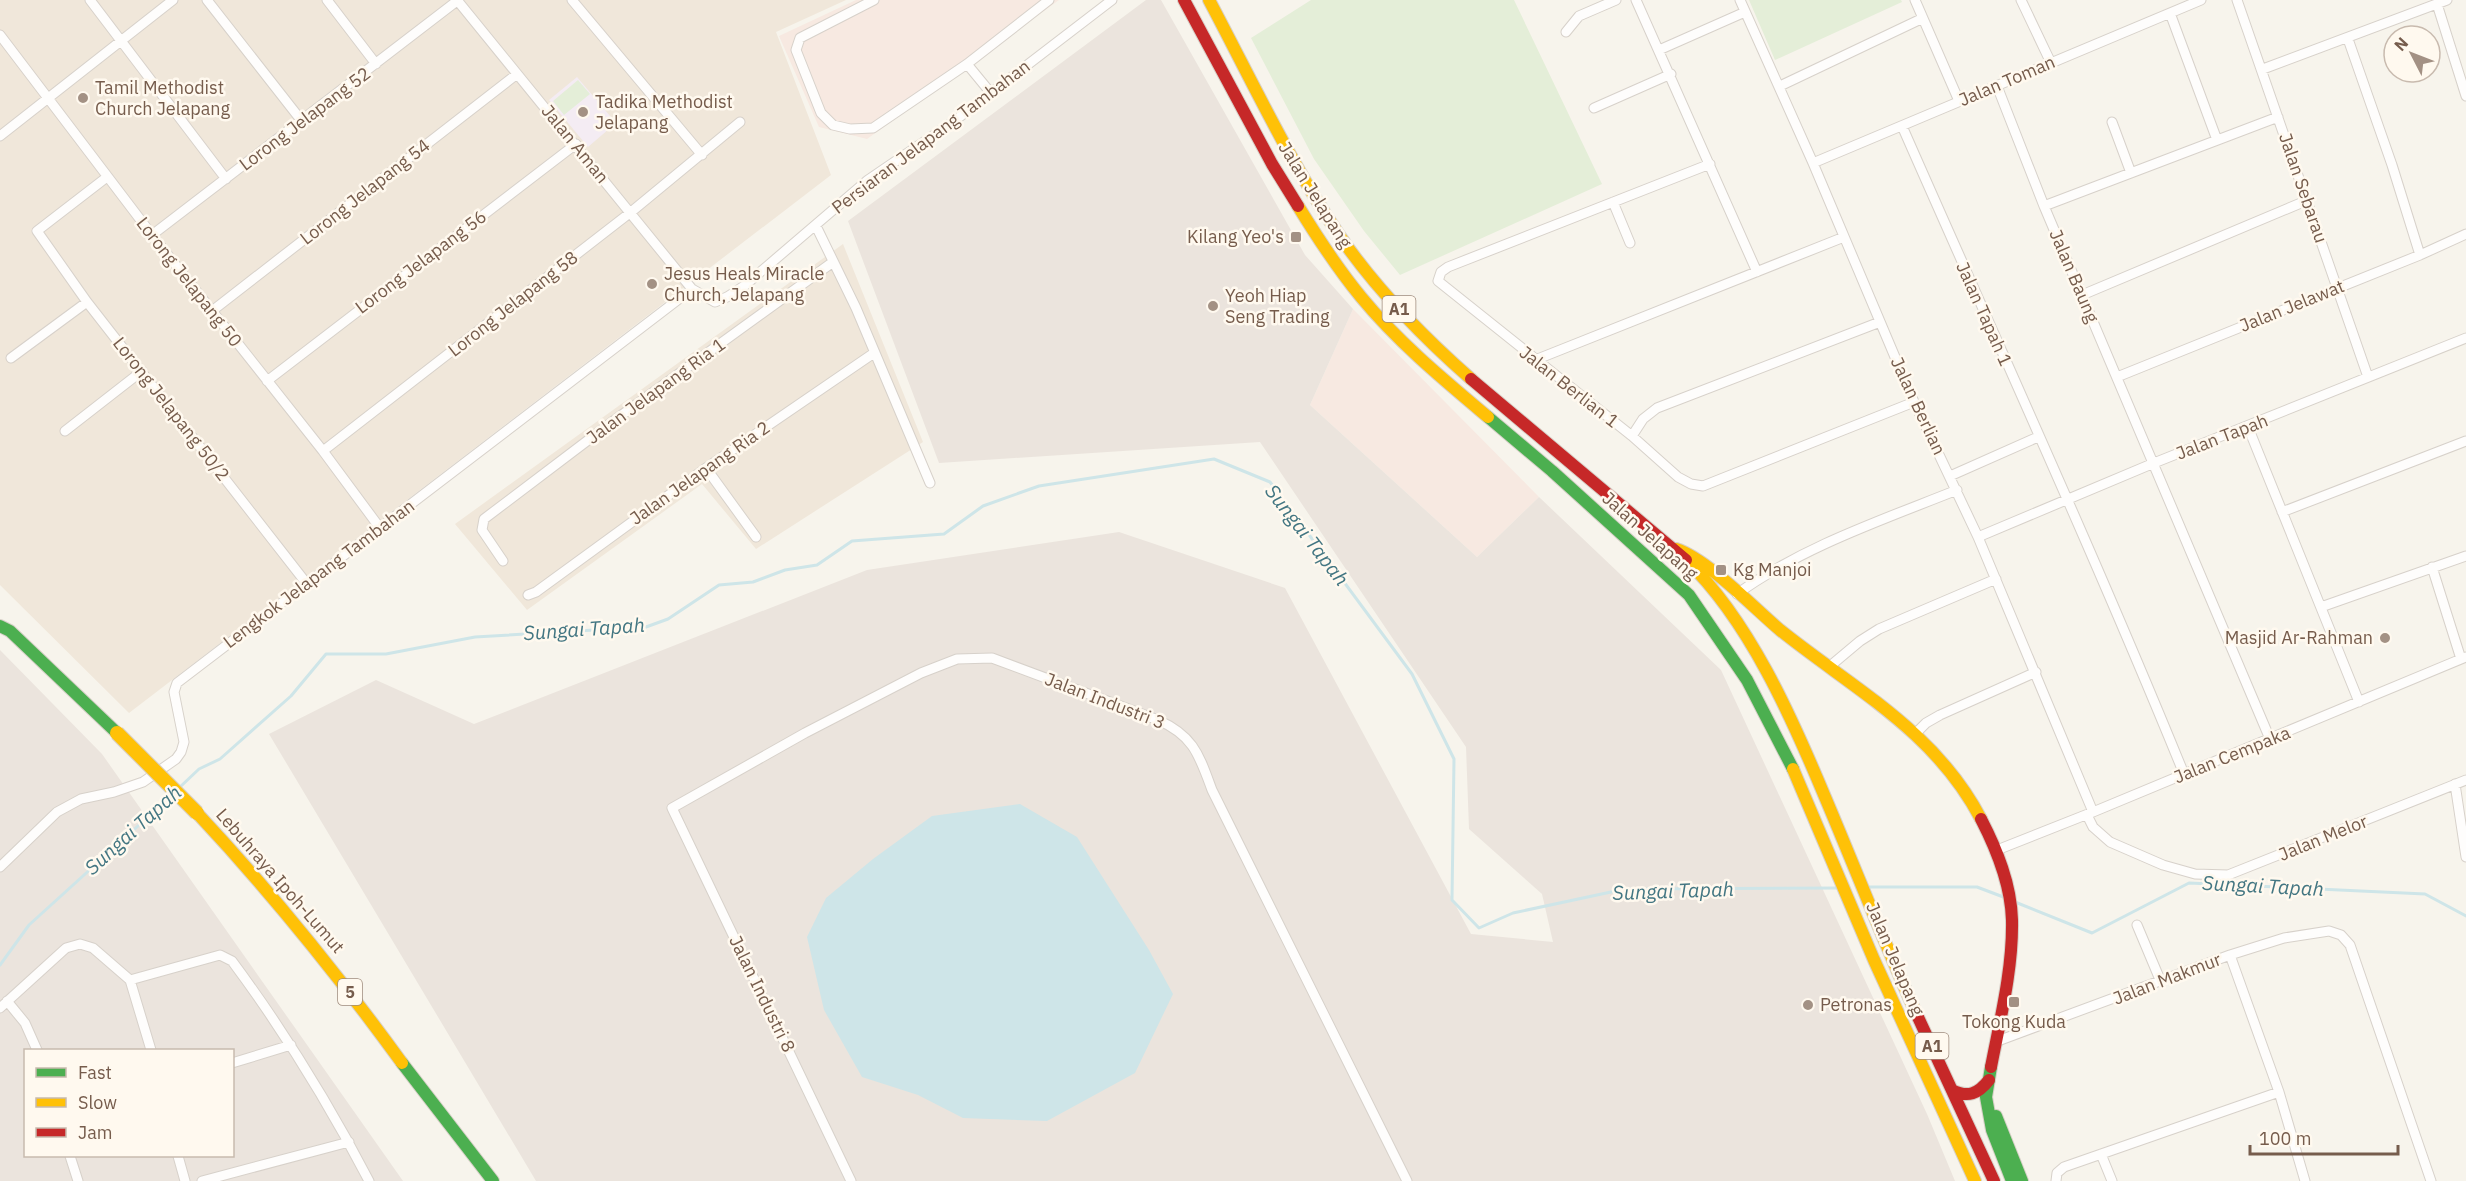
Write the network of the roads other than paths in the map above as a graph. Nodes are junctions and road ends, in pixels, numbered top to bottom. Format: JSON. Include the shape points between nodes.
{"nodes":[{"id":1,"x":90,"y":0,"type":"edge"},
{"id":2,"x":172,"y":0,"type":"edge"},
{"id":3,"x":207,"y":0,"type":"edge"},
{"id":4,"x":327,"y":0,"type":"edge"},
{"id":5,"x":457,"y":0,"type":"edge"},
{"id":6,"x":572,"y":0,"type":"edge"},
{"id":7,"x":874,"y":0,"type":"edge"},
{"id":8,"x":1049,"y":0,"type":"edge"},
{"id":9,"x":1112,"y":0,"type":"edge"},
{"id":10,"x":1184,"y":0,"type":"edge"},
{"id":11,"x":1209,"y":0,"type":"edge"},
{"id":12,"x":1616,"y":0,"type":"edge"},
{"id":13,"x":1636,"y":0,"type":"edge"},
{"id":14,"x":1740,"y":0,"type":"edge"},
{"id":15,"x":1914,"y":0,"type":"edge"},
{"id":16,"x":2021,"y":0,"type":"edge"},
{"id":17,"x":2201,"y":0,"type":"edge"},
{"id":18,"x":2237,"y":0,"type":"edge"},
{"id":19,"x":2447,"y":0,"type":"edge"},
{"id":20,"x":2437,"y":4,"type":"junction"},
{"id":21,"x":1745,"y":12,"type":"junction"},
{"id":22,"x":2170,"y":13,"type":"junction"},
{"id":23,"x":1921,"y":19,"type":"junction"},
{"id":24,"x":1566,"y":32,"type":"dead end"},
{"id":25,"x":0,"y":35,"type":"edge"},
{"id":26,"x":2348,"y":39,"type":"junction"},
{"id":27,"x":122,"y":40,"type":"junction"},
{"id":28,"x":1659,"y":50,"type":"junction"},
{"id":29,"x":2051,"y":63,"type":"junction"},
{"id":30,"x":376,"y":64,"type":"junction"},
{"id":31,"x":967,"y":64,"type":"junction"},
{"id":32,"x":2263,"y":69,"type":"junction"},
{"id":33,"x":517,"y":74,"type":"junction"},
{"id":34,"x":1671,"y":74,"type":"junction"},
{"id":35,"x":1780,"y":86,"type":"junction"},
{"id":36,"x":1997,"y":86,"type":"junction"},
{"id":37,"x":990,"y":92,"type":"junction"},
{"id":38,"x":2466,"y":96,"type":"edge"},
{"id":39,"x":49,"y":98,"type":"junction"},
{"id":40,"x":1959,"y":101,"type":"junction"},
{"id":41,"x":1594,"y":108,"type":"dead end"},
{"id":42,"x":2278,"y":117,"type":"junction"},
{"id":43,"x":301,"y":120,"type":"junction"},
{"id":44,"x":740,"y":122,"type":"dead end"},
{"id":45,"x":2112,"y":122,"type":"dead end"},
{"id":46,"x":1902,"y":126,"type":"junction"},
{"id":47,"x":0,"y":136,"type":"edge"},
{"id":48,"x":2217,"y":140,"type":"junction"},
{"id":49,"x":576,"y":144,"type":"junction"},
{"id":50,"x":702,"y":155,"type":"junction"},
{"id":51,"x":1813,"y":163,"type":"junction"},
{"id":52,"x":1710,"y":164,"type":"junction"},
{"id":53,"x":2131,"y":173,"type":"junction"},
{"id":54,"x":107,"y":177,"type":"junction"},
{"id":55,"x":226,"y":179,"type":"junction"},
{"id":56,"x":2308,"y":200,"type":"junction"},
{"id":57,"x":1613,"y":202,"type":"junction"},
{"id":58,"x":2044,"y":206,"type":"junction"},
{"id":59,"x":631,"y":212,"type":"junction"},
{"id":60,"x":816,"y":226,"type":"junction"},
{"id":61,"x":2466,"y":234,"type":"edge"},
{"id":62,"x":152,"y":235,"type":"junction"},
{"id":63,"x":1844,"y":237,"type":"junction"},
{"id":64,"x":1630,"y":243,"type":"dead end"},
{"id":65,"x":2420,"y":255,"type":"junction"},
{"id":66,"x":833,"y":262,"type":"junction"},
{"id":67,"x":1757,"y":272,"type":"junction"},
{"id":68,"x":2337,"y":288,"type":"junction"},
{"id":69,"x":692,"y":289,"type":"junction"},
{"id":70,"x":2082,"y":296,"type":"junction"},
{"id":71,"x":87,"y":302,"type":"junction"},
{"id":72,"x":212,"y":311,"type":"junction"},
{"id":73,"x":1880,"y":322,"type":"junction"},
{"id":74,"x":2466,"y":338,"type":"edge"},
{"id":75,"x":874,"y":353,"type":"junction"},
{"id":76,"x":11,"y":358,"type":"dead end"},
{"id":77,"x":1536,"y":360,"type":"junction"},
{"id":78,"x":142,"y":371,"type":"junction"},
{"id":79,"x":2117,"y":377,"type":"junction"},
{"id":80,"x":2368,"y":377,"type":"junction"},
{"id":81,"x":267,"y":381,"type":"junction"},
{"id":82,"x":1914,"y":402,"type":"junction"},
{"id":83,"x":2248,"y":427,"type":"junction"},
{"id":84,"x":65,"y":430,"type":"dead end"},
{"id":85,"x":1632,"y":436,"type":"junction"},
{"id":86,"x":2038,"y":437,"type":"junction"},
{"id":87,"x":2466,"y":441,"type":"edge"},
{"id":88,"x":323,"y":452,"type":"junction"},
{"id":89,"x":2154,"y":463,"type":"junction"},
{"id":90,"x":706,"y":468,"type":"junction"},
{"id":91,"x":1950,"y":476,"type":"junction"},
{"id":92,"x":930,"y":483,"type":"dead end"},
{"id":93,"x":1957,"y":489,"type":"junction"},
{"id":94,"x":2067,"y":501,"type":"junction"},
{"id":95,"x":2282,"y":513,"type":"junction"},
{"id":96,"x":380,"y":528,"type":"junction"},
{"id":97,"x":756,"y":537,"type":"dead end"},
{"id":98,"x":1978,"y":537,"type":"junction"},
{"id":99,"x":1672,"y":548,"type":"junction"},
{"id":100,"x":2466,"y":556,"type":"edge"},
{"id":101,"x":503,"y":561,"type":"dead end"},
{"id":102,"x":2432,"y":567,"type":"junction"},
{"id":103,"x":1996,"y":579,"type":"junction"},
{"id":104,"x":308,"y":584,"type":"junction"},
{"id":105,"x":1737,"y":594,"type":"junction"},
{"id":106,"x":528,"y":595,"type":"dead end"},
{"id":107,"x":1689,"y":595,"type":"junction"},
{"id":108,"x":2321,"y":607,"type":"junction"},
{"id":109,"x":0,"y":617,"type":"edge"},
{"id":110,"x":1731,"y":617,"type":"junction"},
{"id":111,"x":5,"y":628,"type":"edge"},
{"id":112,"x":2464,"y":658,"type":"edge"},
{"id":113,"x":1829,"y":667,"type":"junction"},
{"id":114,"x":2036,"y":672,"type":"junction"},
{"id":115,"x":2359,"y":702,"type":"junction"},
{"id":116,"x":1916,"y":733,"type":"junction"},
{"id":117,"x":2270,"y":739,"type":"junction"},
{"id":118,"x":2184,"y":774,"type":"junction"},
{"id":119,"x":2466,"y":780,"type":"edge"},
{"id":120,"x":2455,"y":784,"type":"junction"},
{"id":121,"x":672,"y":808,"type":"joint"},
{"id":122,"x":2090,"y":813,"type":"junction"},
{"id":123,"x":1997,"y":850,"type":"junction"},
{"id":124,"x":2466,"y":857,"type":"edge"},
{"id":125,"x":0,"y":867,"type":"edge"},
{"id":126,"x":2137,"y":925,"type":"dead end"},
{"id":127,"x":2230,"y":955,"type":"junction"},
{"id":128,"x":130,"y":980,"type":"junction"},
{"id":129,"x":2161,"y":982,"type":"junction"},
{"id":130,"x":3,"y":1004,"type":"edge"},
{"id":131,"x":1995,"y":1042,"type":"junction"},
{"id":132,"x":291,"y":1045,"type":"junction"},
{"id":133,"x":37,"y":1049,"type":"edge"},
{"id":134,"x":151,"y":1049,"type":"edge"},
{"id":135,"x":234,"y":1062,"type":"edge"},
{"id":136,"x":1989,"y":1080,"type":"junction"},
{"id":137,"x":1953,"y":1090,"type":"junction"},
{"id":138,"x":2279,"y":1092,"type":"junction"},
{"id":139,"x":349,"y":1143,"type":"junction"},
{"id":140,"x":2101,"y":1154,"type":"junction"},
{"id":141,"x":71,"y":1157,"type":"edge"},
{"id":142,"x":179,"y":1157,"type":"edge"},
{"id":143,"x":1968,"y":1165,"type":"junction"},
{"id":144,"x":78,"y":1181,"type":"edge"},
{"id":145,"x":185,"y":1181,"type":"edge"},
{"id":146,"x":202,"y":1181,"type":"edge"},
{"id":147,"x":369,"y":1181,"type":"edge"},
{"id":148,"x":492,"y":1181,"type":"edge"},
{"id":149,"x":851,"y":1181,"type":"edge"},
{"id":150,"x":1407,"y":1181,"type":"edge"},
{"id":151,"x":1969,"y":1181,"type":"edge"},
{"id":152,"x":1975,"y":1181,"type":"edge"},
{"id":153,"x":1994,"y":1181,"type":"edge"},
{"id":154,"x":2012,"y":1181,"type":"edge"},
{"id":155,"x":2022,"y":1181,"type":"edge"},
{"id":156,"x":2056,"y":1181,"type":"edge"},
{"id":157,"x":2112,"y":1181,"type":"edge"},
{"id":158,"x":2305,"y":1181,"type":"edge"},
{"id":159,"x":2432,"y":1181,"type":"edge"}],
"edges":[{"from":1,"to":27,"type":"street"},
{"from":2,"to":27,"type":"street"},
{"from":3,"to":43,"type":"street"},
{"from":4,"to":30,"type":"street"},
{"from":5,"to":30,"type":"street","name":"Lorong Jelapang 52"},
{"from":5,"to":33,"type":"street","name":"Jalan Aman"},
{"from":6,"to":50,"type":"street"},
{"from":7,"to":31,"type":"street","via":[[800,38],[796,44],[821,113],[833,124],[850,129],[873,128]]},
{"from":8,"to":31,"type":"street"},
{"from":9,"to":37,"type":"street","name":"Persiaran Jelapang Tambahan"},
{"from":10,"to":107,"type":"main road","name":"Jalan Jelapang","number":"A1","via":[[1282,180],[1360,296],[1437,374]]},
{"from":11,"to":99,"type":"main road","name":"Jalan Jelapang","number":"A1","via":[[1327,216],[1363,267],[1409,321],[1461,370]]},
{"from":12,"to":24,"type":"street","via":[[1579,16]]},
{"from":13,"to":28,"type":"street"},
{"from":14,"to":21,"type":"street","name":"Jalan Berlian"},
{"from":15,"to":23,"type":"street"},
{"from":16,"to":29,"type":"street"},
{"from":17,"to":22,"type":"street","name":"Jalan Toman"},
{"from":18,"to":32,"type":"street","name":"Jalan Sebarau"},
{"from":19,"to":20,"type":"street"},
{"from":20,"to":26,"type":"street"},
{"from":20,"to":38,"type":"street"},
{"from":21,"to":28,"type":"street"},
{"from":21,"to":35,"type":"street","name":"Jalan Berlian"},
{"from":22,"to":29,"type":"street","name":"Jalan Toman"},
{"from":22,"to":48,"type":"street"},
{"from":23,"to":35,"type":"street"},
{"from":23,"to":40,"type":"street"},
{"from":25,"to":39,"type":"street","name":"Lorong Jelapang 50"},
{"from":26,"to":32,"type":"street"},
{"from":26,"to":65,"type":"street"},
{"from":27,"to":39,"type":"street"},
{"from":27,"to":55,"type":"street"},
{"from":28,"to":34,"type":"street"},
{"from":29,"to":36,"type":"street","name":"Jalan Toman"},
{"from":30,"to":43,"type":"street","name":"Lorong Jelapang 52"},
{"from":31,"to":37,"type":"street"},
{"from":32,"to":42,"type":"street","name":"Jalan Sebarau"},
{"from":33,"to":49,"type":"street","name":"Jalan Aman"},
{"from":33,"to":72,"type":"street","name":"Lorong Jelapang 54"},
{"from":34,"to":41,"type":"street"},
{"from":34,"to":52,"type":"street"},
{"from":35,"to":51,"type":"street","name":"Jalan Berlian"},
{"from":36,"to":40,"type":"street","name":"Jalan Toman"},
{"from":36,"to":58,"type":"street","name":"Jalan Baung"},
{"from":37,"to":60,"type":"street","name":"Persiaran Jelapang Tambahan","via":[[868,180]]},
{"from":39,"to":47,"type":"street"},
{"from":39,"to":54,"type":"street","name":"Lorong Jelapang 50"},
{"from":40,"to":46,"type":"street","name":"Jalan Toman"},
{"from":42,"to":48,"type":"street"},
{"from":42,"to":56,"type":"street","name":"Jalan Sebarau"},
{"from":43,"to":55,"type":"street","name":"Lorong Jelapang 52"},
{"from":44,"to":50,"type":"street","name":"Lorong Jelapang 58"},
{"from":45,"to":53,"type":"street"},
{"from":46,"to":51,"type":"street","name":"Jalan Toman"},
{"from":46,"to":86,"type":"street","name":"Jalan Tapah 1"},
{"from":48,"to":53,"type":"street"},
{"from":49,"to":59,"type":"street","name":"Jalan Aman"},
{"from":49,"to":81,"type":"street","name":"Lorong Jelapang 56"},
{"from":50,"to":59,"type":"street","name":"Lorong Jelapang 58"},
{"from":51,"to":63,"type":"street","name":"Jalan Berlian"},
{"from":52,"to":57,"type":"street"},
{"from":52,"to":67,"type":"street"},
{"from":53,"to":58,"type":"street"},
{"from":54,"to":62,"type":"street","name":"Lorong Jelapang 50"},
{"from":54,"to":71,"type":"street","name":"Lorong Jelapang 50/2","via":[[37,231]]},
{"from":55,"to":62,"type":"street","name":"Lorong Jelapang 52"},
{"from":56,"to":68,"type":"street","name":"Jalan Sebarau"},
{"from":56,"to":70,"type":"street"},
{"from":57,"to":64,"type":"street"},
{"from":57,"to":77,"type":"street","name":"Jalan Berlian 1","via":[[1442,272],[1438,281]]},
{"from":58,"to":70,"type":"street","name":"Jalan Baung"},
{"from":59,"to":69,"type":"street","name":"Jalan Aman"},
{"from":59,"to":88,"type":"street","name":"Lorong Jelapang 58"},
{"from":60,"to":66,"type":"street"},
{"from":60,"to":69,"type":"street","name":"Persiaran Jelapang Tambahan","via":[[728,297],[715,302]]},
{"from":61,"to":65,"type":"street","name":"Jalan Jelawat"},
{"from":62,"to":72,"type":"street","name":"Lorong Jelapang 50"},
{"from":63,"to":67,"type":"street"},
{"from":63,"to":73,"type":"street","name":"Jalan Berlian"},
{"from":65,"to":68,"type":"street","name":"Jalan Jelawat"},
{"from":66,"to":75,"type":"street"},
{"from":66,"to":101,"type":"street","name":"Jalan Jelapang Ria 1","via":[[484,519],[482,530]]},
{"from":67,"to":77,"type":"street"},
{"from":68,"to":79,"type":"street","name":"Jalan Jelawat"},
{"from":68,"to":80,"type":"street","name":"Jalan Sebarau"},
{"from":69,"to":96,"type":"street","name":"Lengkok Jelapang Tambahan"},
{"from":70,"to":79,"type":"street","name":"Jalan Baung"},
{"from":71,"to":76,"type":"street"},
{"from":71,"to":78,"type":"street","name":"Lorong Jelapang 50/2"},
{"from":72,"to":81,"type":"street","name":"Lorong Jelapang 50"},
{"from":73,"to":82,"type":"street","name":"Jalan Berlian"},
{"from":73,"to":85,"type":"street","via":[[1657,408],[1643,419]]},
{"from":74,"to":80,"type":"street","name":"Jalan Tapah"},
{"from":75,"to":90,"type":"street","name":"Jalan Jelapang Ria 2"},
{"from":75,"to":92,"type":"street"},
{"from":77,"to":85,"type":"street","name":"Jalan Berlian 1"},
{"from":78,"to":84,"type":"street"},
{"from":78,"to":104,"type":"street","name":"Lorong Jelapang 50/2"},
{"from":79,"to":89,"type":"street","name":"Jalan Baung"},
{"from":80,"to":83,"type":"street","name":"Jalan Tapah"},
{"from":81,"to":88,"type":"street","name":"Lorong Jelapang 50"},
{"from":82,"to":85,"type":"street","name":"Jalan Berlian 1","via":[[1703,486],[1678,477]]},
{"from":82,"to":91,"type":"street","name":"Jalan Berlian"},
{"from":83,"to":89,"type":"street","name":"Jalan Tapah"},
{"from":83,"to":95,"type":"street"},
{"from":86,"to":91,"type":"street"},
{"from":86,"to":94,"type":"street","name":"Jalan Tapah 1"},
{"from":87,"to":95,"type":"street"},
{"from":88,"to":96,"type":"street","name":"Lorong Jelapang 50"},
{"from":89,"to":94,"type":"street","name":"Jalan Tapah"},
{"from":89,"to":117,"type":"street","name":"Jalan Baung"},
{"from":90,"to":97,"type":"street"},
{"from":90,"to":106,"type":"street","name":"Jalan Jelapang Ria 2"},
{"from":91,"to":93,"type":"street","name":"Jalan Berlian"},
{"from":93,"to":98,"type":"street","name":"Jalan Berlian"},
{"from":93,"to":105,"type":"street","via":[[1780,566]]},
{"from":94,"to":98,"type":"street","name":"Jalan Tapah"},
{"from":94,"to":118,"type":"street","name":"Jalan Tapah 1","via":[[2124,626]]},
{"from":95,"to":108,"type":"street"},
{"from":96,"to":104,"type":"street","name":"Lengkok Jelapang Tambahan"},
{"from":98,"to":103,"type":"street","name":"Jalan Berlian"},
{"from":99,"to":105,"type":"main road","via":[[1688,553]]},
{"from":99,"to":107,"type":"main road","via":[[1688,575]]},
{"from":99,"to":110,"type":"main road","name":"Jalan Jelapang","number":"A1","via":[[1712,587]]},
{"from":100,"to":102,"type":"street"},
{"from":102,"to":108,"type":"street"},
{"from":102,"to":112,"type":"street"},
{"from":103,"to":113,"type":"street","via":[[1879,629]]},
{"from":103,"to":114,"type":"street","name":"Jalan Berlian"},
{"from":104,"to":125,"type":"street","name":"Lengkok Jelapang Tambahan","via":[[177,682],[174,692],[184,742],[176,759],[142,782],[81,799],[57,812]]},
{"from":105,"to":113,"type":"main road"},
{"from":107,"to":110,"type":"main road","via":[[1706,595]]},
{"from":107,"to":143,"type":"main road","name":"Jalan Jelapang","number":"A1","via":[[1747,680],[1799,780],[1874,960]]},
{"from":108,"to":115,"type":"street"},
{"from":109,"to":111,"type":"main road","name":"Lebuhraya Ipoh-Lumut","number":"5"},
{"from":110,"to":137,"type":"main road","name":"Jalan Jelapang","number":"A1","via":[[1765,667],[1804,747],[1871,910]]},
{"from":111,"to":148,"type":"main road","name":"Lebuhraya Ipoh-Lumut","number":"5","bridge":true,"via":[[117,733],[268,888]]},
{"from":112,"to":115,"type":"street","name":"Jalan Cempaka"},
{"from":113,"to":116,"type":"main road"},
{"from":114,"to":116,"type":"street","via":[[1940,715]]},
{"from":114,"to":122,"type":"street","name":"Jalan Berlian"},
{"from":115,"to":117,"type":"street","name":"Jalan Cempaka"},
{"from":116,"to":123,"type":"main road","via":[[1946,764],[1969,796]]},
{"from":117,"to":118,"type":"street","name":"Jalan Cempaka"},
{"from":118,"to":122,"type":"street","name":"Jalan Cempaka"},
{"from":119,"to":120,"type":"street","name":"Jalan Melor"},
{"from":120,"to":122,"type":"street","name":"Jalan Melor","via":[[2228,875],[2195,874],[2110,842],[2093,827]]},
{"from":120,"to":124,"type":"street"},
{"from":121,"to":149,"type":"street","name":"Jalan Industri 8"},
{"from":121,"to":150,"type":"street","name":"Jalan Industri 3","via":[[805,733],[957,659],[992,658],[1173,727],[1190,740]]},
{"from":122,"to":123,"type":"street","name":"Jalan Cempaka"},
{"from":123,"to":131,"type":"main road","via":[[2012,921],[2007,982]]},
{"from":126,"to":129,"type":"street"},
{"from":127,"to":129,"type":"street","name":"Jalan Makmur"},
{"from":127,"to":138,"type":"street"},
{"from":127,"to":159,"type":"street","name":"Jalan Makmur","via":[[2284,938],[2329,931],[2341,934],[2350,945]]},
{"from":128,"to":130,"type":"street","via":[[93,948],[80,944],[66,948]]},
{"from":128,"to":132,"type":"street","via":[[220,955],[226,957]]},
{"from":128,"to":134,"type":"street"},
{"from":129,"to":131,"type":"street","name":"Jalan Makmur"},
{"from":130,"to":133,"type":"street","via":[[25,1023]]},
{"from":131,"to":136,"type":"main road"},
{"from":132,"to":135,"type":"street"},
{"from":132,"to":139,"type":"street"},
{"from":136,"to":137,"type":"main road","via":[[1983,1089],[1971,1095]]},
{"from":136,"to":154,"type":"main road","via":[[1986,1097],[1990,1124]]},
{"from":136,"to":155,"type":"main road","via":[[1996,1117]]},
{"from":137,"to":153,"type":"main road","name":"Jalan Jelapang","number":"A1"},
{"from":138,"to":140,"type":"street"},
{"from":138,"to":158,"type":"street"},
{"from":139,"to":146,"type":"street"},
{"from":139,"to":147,"type":"street"},
{"from":140,"to":156,"type":"street","via":[[2064,1167],[2057,1173]]},
{"from":140,"to":157,"type":"street"},
{"from":141,"to":144,"type":"street"},
{"from":142,"to":145,"type":"street"},
{"from":143,"to":151,"type":"main road"},
{"from":143,"to":152,"type":"main road","name":"Jalan Jelapang","number":"A1"}]}
